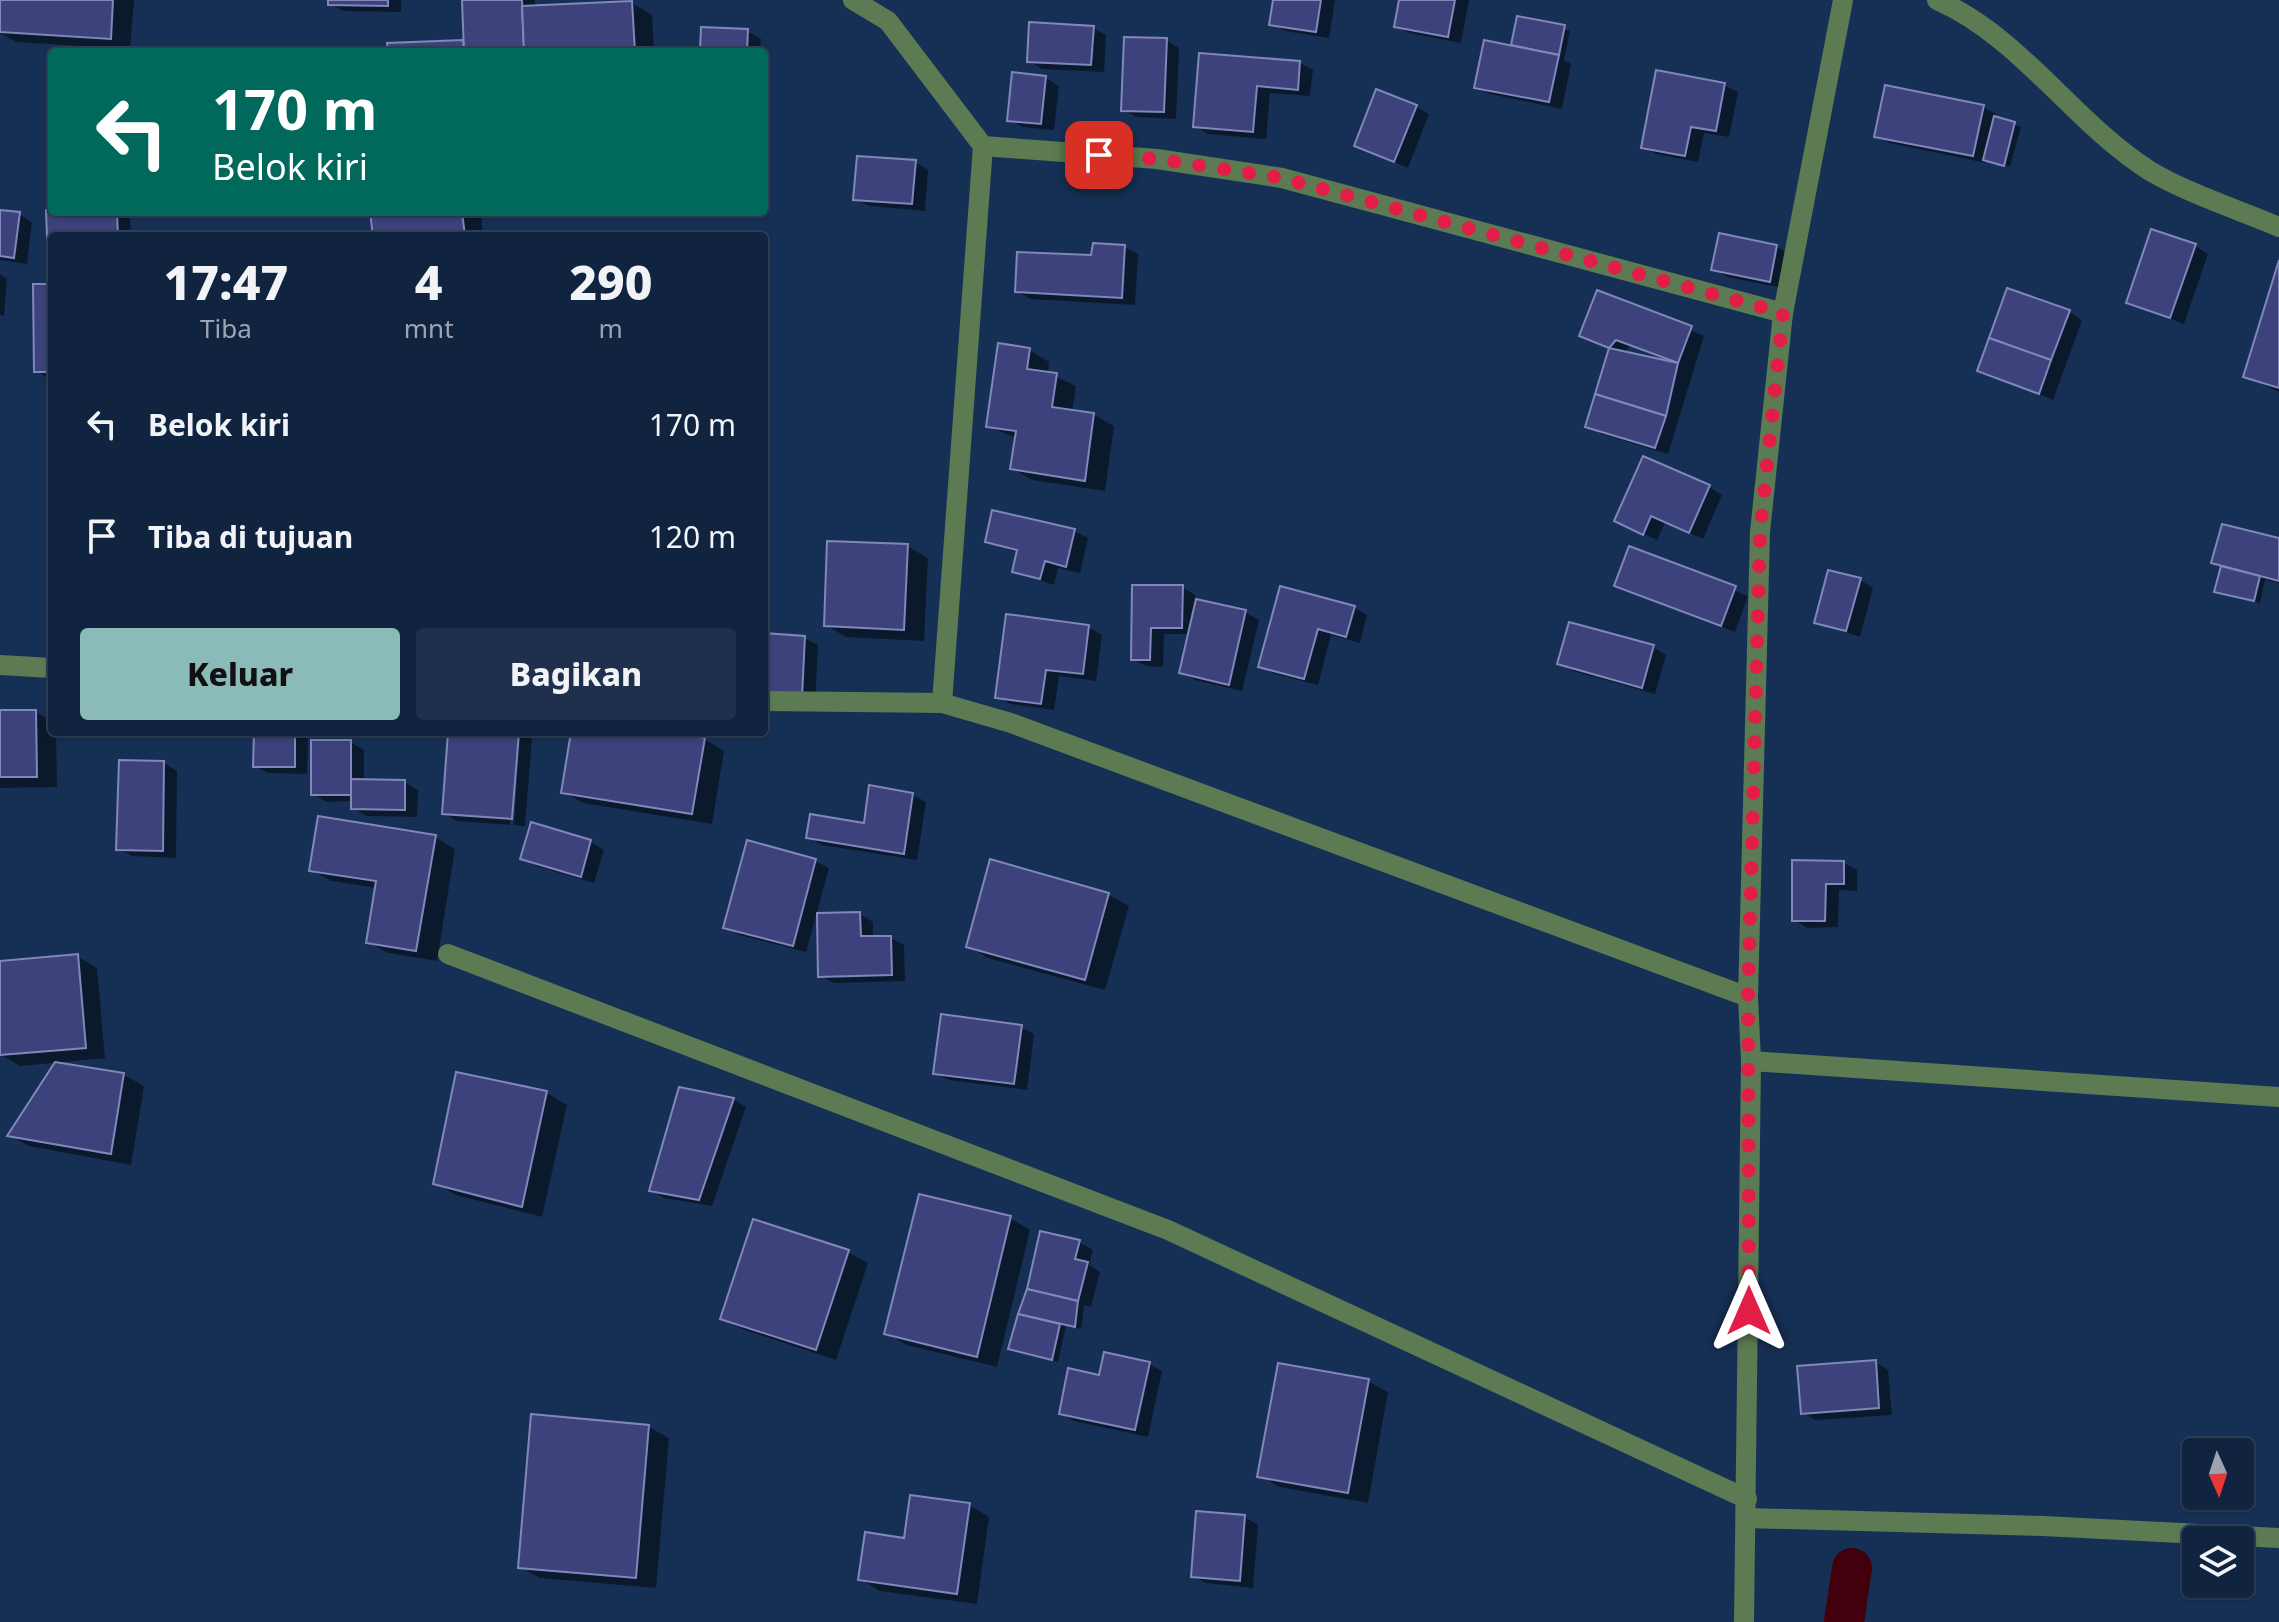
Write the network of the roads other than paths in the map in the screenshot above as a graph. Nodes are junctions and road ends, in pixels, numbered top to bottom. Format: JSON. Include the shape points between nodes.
{"nodes":[{"id":1,"x":853,"y":0,"type":"edge"},
{"id":2,"x":1843,"y":0,"type":"edge"},
{"id":3,"x":1937,"y":0,"type":"edge"},
{"id":4,"x":983,"y":146,"type":"junction"},
{"id":5,"x":2279,"y":227,"type":"edge"},
{"id":6,"x":1783,"y":313,"type":"junction"},
{"id":7,"x":0,"y":665,"type":"edge"},
{"id":8,"x":48,"y":668,"type":"edge"},
{"id":9,"x":768,"y":701,"type":"edge"},
{"id":10,"x":942,"y":703,"type":"junction"},
{"id":11,"x":448,"y":954,"type":"dead end"},
{"id":12,"x":1748,"y":997,"type":"junction"},
{"id":13,"x":1751,"y":1061,"type":"junction"},
{"id":14,"x":2279,"y":1097,"type":"edge"},
{"id":15,"x":1747,"y":1509,"type":"junction"},
{"id":16,"x":2279,"y":1538,"type":"edge"},
{"id":17,"x":1744,"y":1622,"type":"edge"}],
"edges":[{"from":1,"to":4,"type":"street","via":[[888,21]]},
{"from":2,"to":6,"type":"street"},
{"from":3,"to":5,"type":"street","via":[[1995,37],[2077,113],[2151,171]]},
{"from":4,"to":6,"type":"street","via":[[1157,159],[1282,178]]},
{"from":4,"to":10,"type":"street"},
{"from":6,"to":12,"type":"street","via":[[1760,532]]},
{"from":7,"to":8,"type":"street"},
{"from":9,"to":10,"type":"street"},
{"from":10,"to":12,"type":"street","via":[[1011,723]]},
{"from":11,"to":15,"type":"street","via":[[1168,1230]]},
{"from":12,"to":13,"type":"street"},
{"from":13,"to":14,"type":"street"},
{"from":13,"to":15,"type":"street"},
{"from":15,"to":16,"type":"street"},
{"from":15,"to":17,"type":"street"}]}
